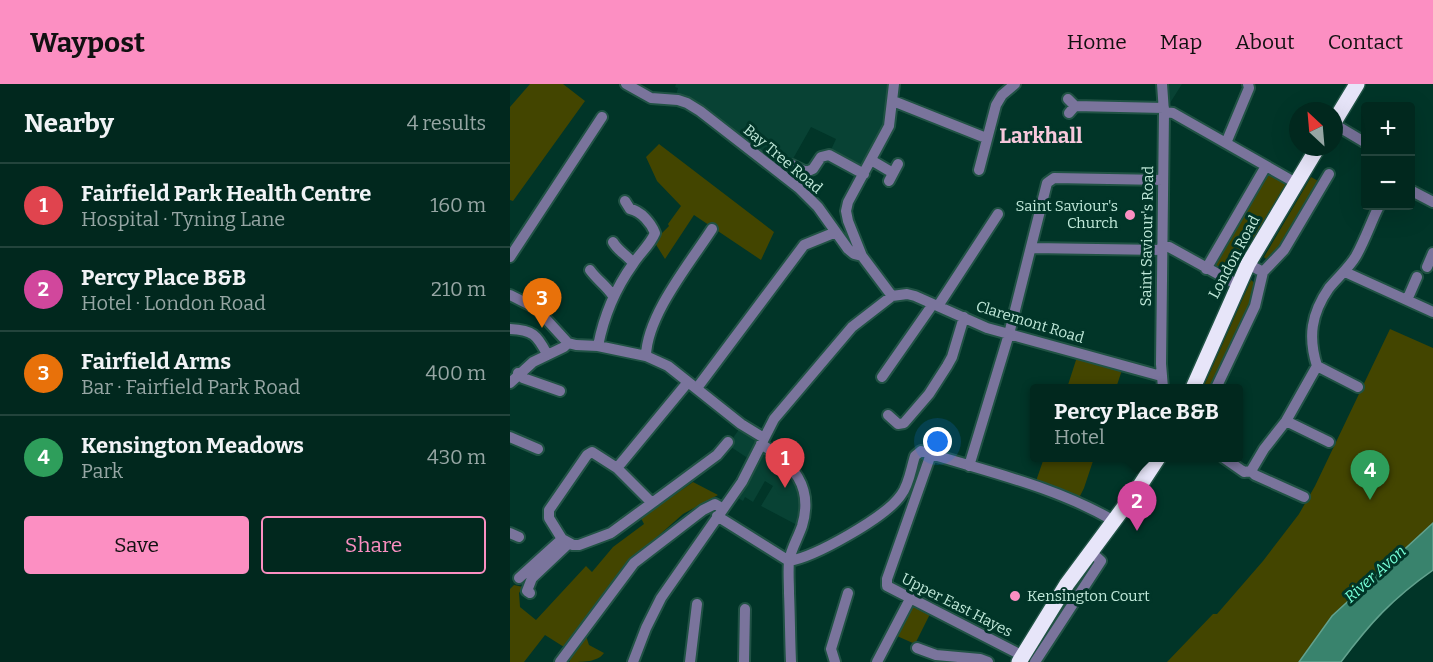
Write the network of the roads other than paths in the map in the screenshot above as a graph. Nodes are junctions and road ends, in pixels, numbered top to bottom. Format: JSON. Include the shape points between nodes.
{"nodes":[{"id":1,"x":626,"y":84,"type":"edge"},
{"id":2,"x":894,"y":84,"type":"edge"},
{"id":3,"x":1015,"y":84,"type":"edge"},
{"id":4,"x":1162,"y":84,"type":"edge"},
{"id":5,"x":1248,"y":84,"type":"edge"},
{"id":6,"x":1357,"y":84,"type":"edge"},
{"id":7,"x":893,"y":101,"type":"junction"},
{"id":8,"x":1071,"y":106,"type":"dead end"},
{"id":9,"x":1343,"y":108,"type":"edge"},
{"id":10,"x":1164,"y":110,"type":"junction"},
{"id":11,"x":602,"y":117,"type":"dead end"},
{"id":12,"x":1343,"y":129,"type":"edge"},
{"id":13,"x":986,"y":138,"type":"junction"},
{"id":14,"x":1361,"y":140,"type":"edge"},
{"id":15,"x":1226,"y":143,"type":"junction"},
{"id":16,"x":1312,"y":156,"type":"edge"},
{"id":17,"x":871,"y":160,"type":"junction"},
{"id":18,"x":792,"y":165,"type":"dead end"},
{"id":19,"x":1266,"y":166,"type":"junction"},
{"id":20,"x":979,"y":170,"type":"dead end"},
{"id":21,"x":893,"y":173,"type":"dead end"},
{"id":22,"x":864,"y":174,"type":"junction"},
{"id":23,"x":1329,"y":174,"type":"dead end"},
{"id":24,"x":1163,"y":180,"type":"junction"},
{"id":25,"x":1296,"y":183,"type":"junction"},
{"id":26,"x":1415,"y":193,"type":"edge"},
{"id":27,"x":625,"y":201,"type":"dead end"},
{"id":28,"x":1433,"y":202,"type":"edge"},
{"id":29,"x":1376,"y":210,"type":"edge"},
{"id":30,"x":998,"y":214,"type":"dead end"},
{"id":31,"x":712,"y":229,"type":"dead end"},
{"id":32,"x":836,"y":232,"type":"junction"},
{"id":33,"x":613,"y":242,"type":"dead end"},
{"id":34,"x":1032,"y":248,"type":"junction"},
{"id":35,"x":1162,"y":248,"type":"junction"},
{"id":36,"x":1433,"y":253,"type":"edge"},
{"id":37,"x":862,"y":256,"type":"junction"},
{"id":38,"x":510,"y":257,"type":"edge"},
{"id":39,"x":633,"y":263,"type":"junction"},
{"id":40,"x":1248,"y":264,"type":"junction"},
{"id":41,"x":1427,"y":267,"type":"dead end"},
{"id":42,"x":1206,"y":269,"type":"junction"},
{"id":43,"x":590,"y":270,"type":"dead end"},
{"id":44,"x":1263,"y":272,"type":"junction"},
{"id":45,"x":1345,"y":272,"type":"junction"},
{"id":46,"x":1417,"y":277,"type":"dead end"},
{"id":47,"x":1238,"y":285,"type":"junction"},
{"id":48,"x":510,"y":295,"type":"edge"},
{"id":49,"x":613,"y":296,"type":"junction"},
{"id":50,"x":892,"y":296,"type":"junction"},
{"id":51,"x":1407,"y":300,"type":"junction"},
{"id":52,"x":936,"y":305,"type":"junction"},
{"id":53,"x":1433,"y":312,"type":"edge"},
{"id":54,"x":964,"y":317,"type":"junction"},
{"id":55,"x":510,"y":329,"type":"edge"},
{"id":56,"x":1009,"y":334,"type":"junction"},
{"id":57,"x":568,"y":343,"type":"junction"},
{"id":58,"x":598,"y":346,"type":"junction"},
{"id":59,"x":547,"y":354,"type":"junction"},
{"id":60,"x":646,"y":356,"type":"junction"},
{"id":61,"x":1317,"y":366,"type":"junction"},
{"id":62,"x":518,"y":373,"type":"junction"},
{"id":63,"x":1161,"y":376,"type":"junction"},
{"id":64,"x":882,"y":377,"type":"dead end"},
{"id":65,"x":510,"y":383,"type":"edge"},
{"id":66,"x":1162,"y":384,"type":"edge"},
{"id":67,"x":1195,"y":384,"type":"edge"},
{"id":68,"x":1218,"y":384,"type":"edge"},
{"id":69,"x":692,"y":385,"type":"junction"},
{"id":70,"x":1358,"y":387,"type":"dead end"},
{"id":71,"x":560,"y":391,"type":"dead end"},
{"id":72,"x":888,"y":416,"type":"dead end"},
{"id":73,"x":1286,"y":421,"type":"junction"},
{"id":74,"x":510,"y":437,"type":"edge"},
{"id":75,"x":762,"y":441,"type":"junction"},
{"id":76,"x":728,"y":442,"type":"dead end"},
{"id":77,"x":1329,"y":442,"type":"dead end"},
{"id":78,"x":536,"y":446,"type":"dead end"},
{"id":79,"x":932,"y":454,"type":"junction"},
{"id":80,"x":1155,"y":462,"type":"edge"},
{"id":81,"x":1230,"y":462,"type":"edge"},
{"id":82,"x":969,"y":466,"type":"junction"},
{"id":83,"x":617,"y":468,"type":"junction"},
{"id":84,"x":1251,"y":471,"type":"junction"},
{"id":85,"x":1299,"y":498,"type":"dead end"},
{"id":86,"x":652,"y":503,"type":"junction"},
{"id":87,"x":719,"y":512,"type":"junction"},
{"id":88,"x":1114,"y":521,"type":"junction"},
{"id":89,"x":566,"y":541,"type":"junction"},
{"id":90,"x":789,"y":561,"type":"junction"},
{"id":91,"x":519,"y":578,"type":"dead end"},
{"id":92,"x":530,"y":593,"type":"dead end"},
{"id":93,"x":848,"y":593,"type":"dead end"},
{"id":94,"x":910,"y":599,"type":"junction"},
{"id":95,"x":697,"y":604,"type":"dead end"},
{"id":96,"x":745,"y":609,"type":"dead end"},
{"id":97,"x":917,"y":648,"type":"dead end"},
{"id":98,"x":563,"y":657,"type":"edge"},
{"id":99,"x":1026,"y":660,"type":"edge"},
{"id":100,"x":633,"y":662,"type":"edge"},
{"id":101,"x":690,"y":662,"type":"edge"},
{"id":102,"x":744,"y":662,"type":"edge"},
{"id":103,"x":790,"y":662,"type":"edge"},
{"id":104,"x":835,"y":662,"type":"edge"},
{"id":105,"x":877,"y":662,"type":"edge"},
{"id":106,"x":988,"y":662,"type":"edge"}],
"edges":[{"from":1,"to":32,"type":"street","name":"Bay Tree Road","via":[[651,98],[678,100],[700,111],[798,188]]},
{"from":2,"to":7,"type":"street"},
{"from":3,"to":13,"type":"street","via":[[996,105]]},
{"from":4,"to":10,"type":"street","name":"Saint Saviour's Road"},
{"from":5,"to":15,"type":"street"},
{"from":6,"to":9,"type":"highway"},
{"from":7,"to":13,"type":"street"},
{"from":7,"to":17,"type":"street","via":[[889,126]]},
{"from":8,"to":10,"type":"street"},
{"from":10,"to":15,"type":"street"},
{"from":10,"to":24,"type":"street","name":"Saint Saviour's Road"},
{"from":11,"to":38,"type":"street"},
{"from":12,"to":14,"type":"street"},
{"from":13,"to":20,"type":"street"},
{"from":15,"to":19,"type":"street"},
{"from":16,"to":25,"type":"highway","name":"London Road"},
{"from":17,"to":21,"type":"street"},
{"from":17,"to":22,"type":"street"},
{"from":18,"to":22,"type":"street","via":[[806,172],[821,157],[829,155]]},
{"from":19,"to":25,"type":"street"},
{"from":19,"to":42,"type":"street"},
{"from":22,"to":37,"type":"street","via":[[846,211]]},
{"from":23,"to":44,"type":"street","via":[[1284,250]]},
{"from":24,"to":34,"type":"street","via":[[1049,180]]},
{"from":24,"to":35,"type":"street","name":"Saint Saviour's Road"},
{"from":25,"to":40,"type":"highway","name":"London Road"},
{"from":26,"to":28,"type":"street"},
{"from":27,"to":39,"type":"street","via":[[655,233]]},
{"from":29,"to":45,"type":"street","via":[[1362,246]]},
{"from":30,"to":52,"type":"street"},
{"from":31,"to":60,"type":"street","via":[[658,313],[647,340]]},
{"from":32,"to":37,"type":"street","name":"Bay Tree Road","via":[[848,249]]},
{"from":32,"to":69,"type":"street","via":[[804,245]]},
{"from":33,"to":39,"type":"street"},
{"from":34,"to":35,"type":"street"},
{"from":34,"to":56,"type":"street"},
{"from":35,"to":42,"type":"street","via":[[1169,247]]},
{"from":35,"to":63,"type":"street","name":"Saint Saviour's Road"},
{"from":36,"to":41,"type":"street"},
{"from":37,"to":50,"type":"street","name":"Bay Tree Road"},
{"from":39,"to":49,"type":"street"},
{"from":40,"to":44,"type":"street"},
{"from":40,"to":47,"type":"highway","name":"London Road"},
{"from":42,"to":47,"type":"street"},
{"from":43,"to":49,"type":"street"},
{"from":44,"to":68,"type":"street","via":[[1255,306]]},
{"from":45,"to":51,"type":"street"},
{"from":45,"to":61,"type":"street","via":[[1330,286],[1313,322],[1312,349]]},
{"from":46,"to":51,"type":"street"},
{"from":47,"to":67,"type":"highway","name":"London Road"},
{"from":48,"to":57,"type":"street","via":[[536,308]]},
{"from":49,"to":58,"type":"street"},
{"from":50,"to":52,"type":"street","name":"Claremont Road","via":[[907,294]]},
{"from":50,"to":75,"type":"street","via":[[852,327],[774,419]]},
{"from":51,"to":53,"type":"street"},
{"from":52,"to":54,"type":"street","name":"Claremont Road"},
{"from":52,"to":64,"type":"street"},
{"from":54,"to":56,"type":"street","name":"Claremont Road"},
{"from":54,"to":72,"type":"street","via":[[952,357],[929,394],[904,423],[898,424]]},
{"from":55,"to":59,"type":"street","via":[[533,333]]},
{"from":56,"to":63,"type":"street","name":"Claremont Road"},
{"from":56,"to":82,"type":"street"},
{"from":57,"to":58,"type":"street"},
{"from":57,"to":59,"type":"street"},
{"from":58,"to":60,"type":"street"},
{"from":59,"to":62,"type":"street"},
{"from":60,"to":69,"type":"street","via":[[668,366]]},
{"from":61,"to":70,"type":"street"},
{"from":61,"to":73,"type":"street"},
{"from":62,"to":65,"type":"street"},
{"from":62,"to":71,"type":"street"},
{"from":63,"to":66,"type":"street","name":"Saint Saviour's Road"},
{"from":69,"to":75,"type":"street"},
{"from":69,"to":83,"type":"street"},
{"from":73,"to":77,"type":"street"},
{"from":73,"to":84,"type":"street"},
{"from":74,"to":78,"type":"street"},
{"from":75,"to":87,"type":"street","via":[[742,482]]},
{"from":75,"to":90,"type":"street","via":[[792,467],[803,491],[802,525]]},
{"from":76,"to":86,"type":"street","via":[[717,455]]},
{"from":79,"to":82,"type":"street"},
{"from":79,"to":90,"type":"street","via":[[921,451],[915,456],[896,501],[831,546]]},
{"from":79,"to":94,"type":"street","name":"Upper East Hayes","via":[[886,582],[890,589]]},
{"from":80,"to":88,"type":"highway"},
{"from":81,"to":84,"type":"street","via":[[1244,472]]},
{"from":82,"to":88,"type":"street","via":[[1030,484]]},
{"from":83,"to":86,"type":"street"},
{"from":83,"to":89,"type":"street","via":[[592,452],[587,455],[549,510],[549,518]]},
{"from":84,"to":85,"type":"street"},
{"from":86,"to":89,"type":"street","via":[[611,533],[579,545]]},
{"from":87,"to":90,"type":"street"},
{"from":87,"to":98,"type":"street","via":[[715,504],[703,510],[640,557]]},
{"from":87,"to":100,"type":"street","via":[[661,598]]},
{"from":88,"to":99,"type":"highway","via":[[1050,610]]},
{"from":89,"to":91,"type":"street"},
{"from":89,"to":92,"type":"street","via":[[532,578],[527,591]]},
{"from":90,"to":103,"type":"street"},
{"from":93,"to":104,"type":"street","via":[[831,649]]},
{"from":94,"to":99,"type":"street","name":"Upper East Hayes"},
{"from":94,"to":105,"type":"street"},
{"from":95,"to":101,"type":"street"},
{"from":96,"to":102,"type":"street"},
{"from":97,"to":106,"type":"street","via":[[936,655]]}]}
